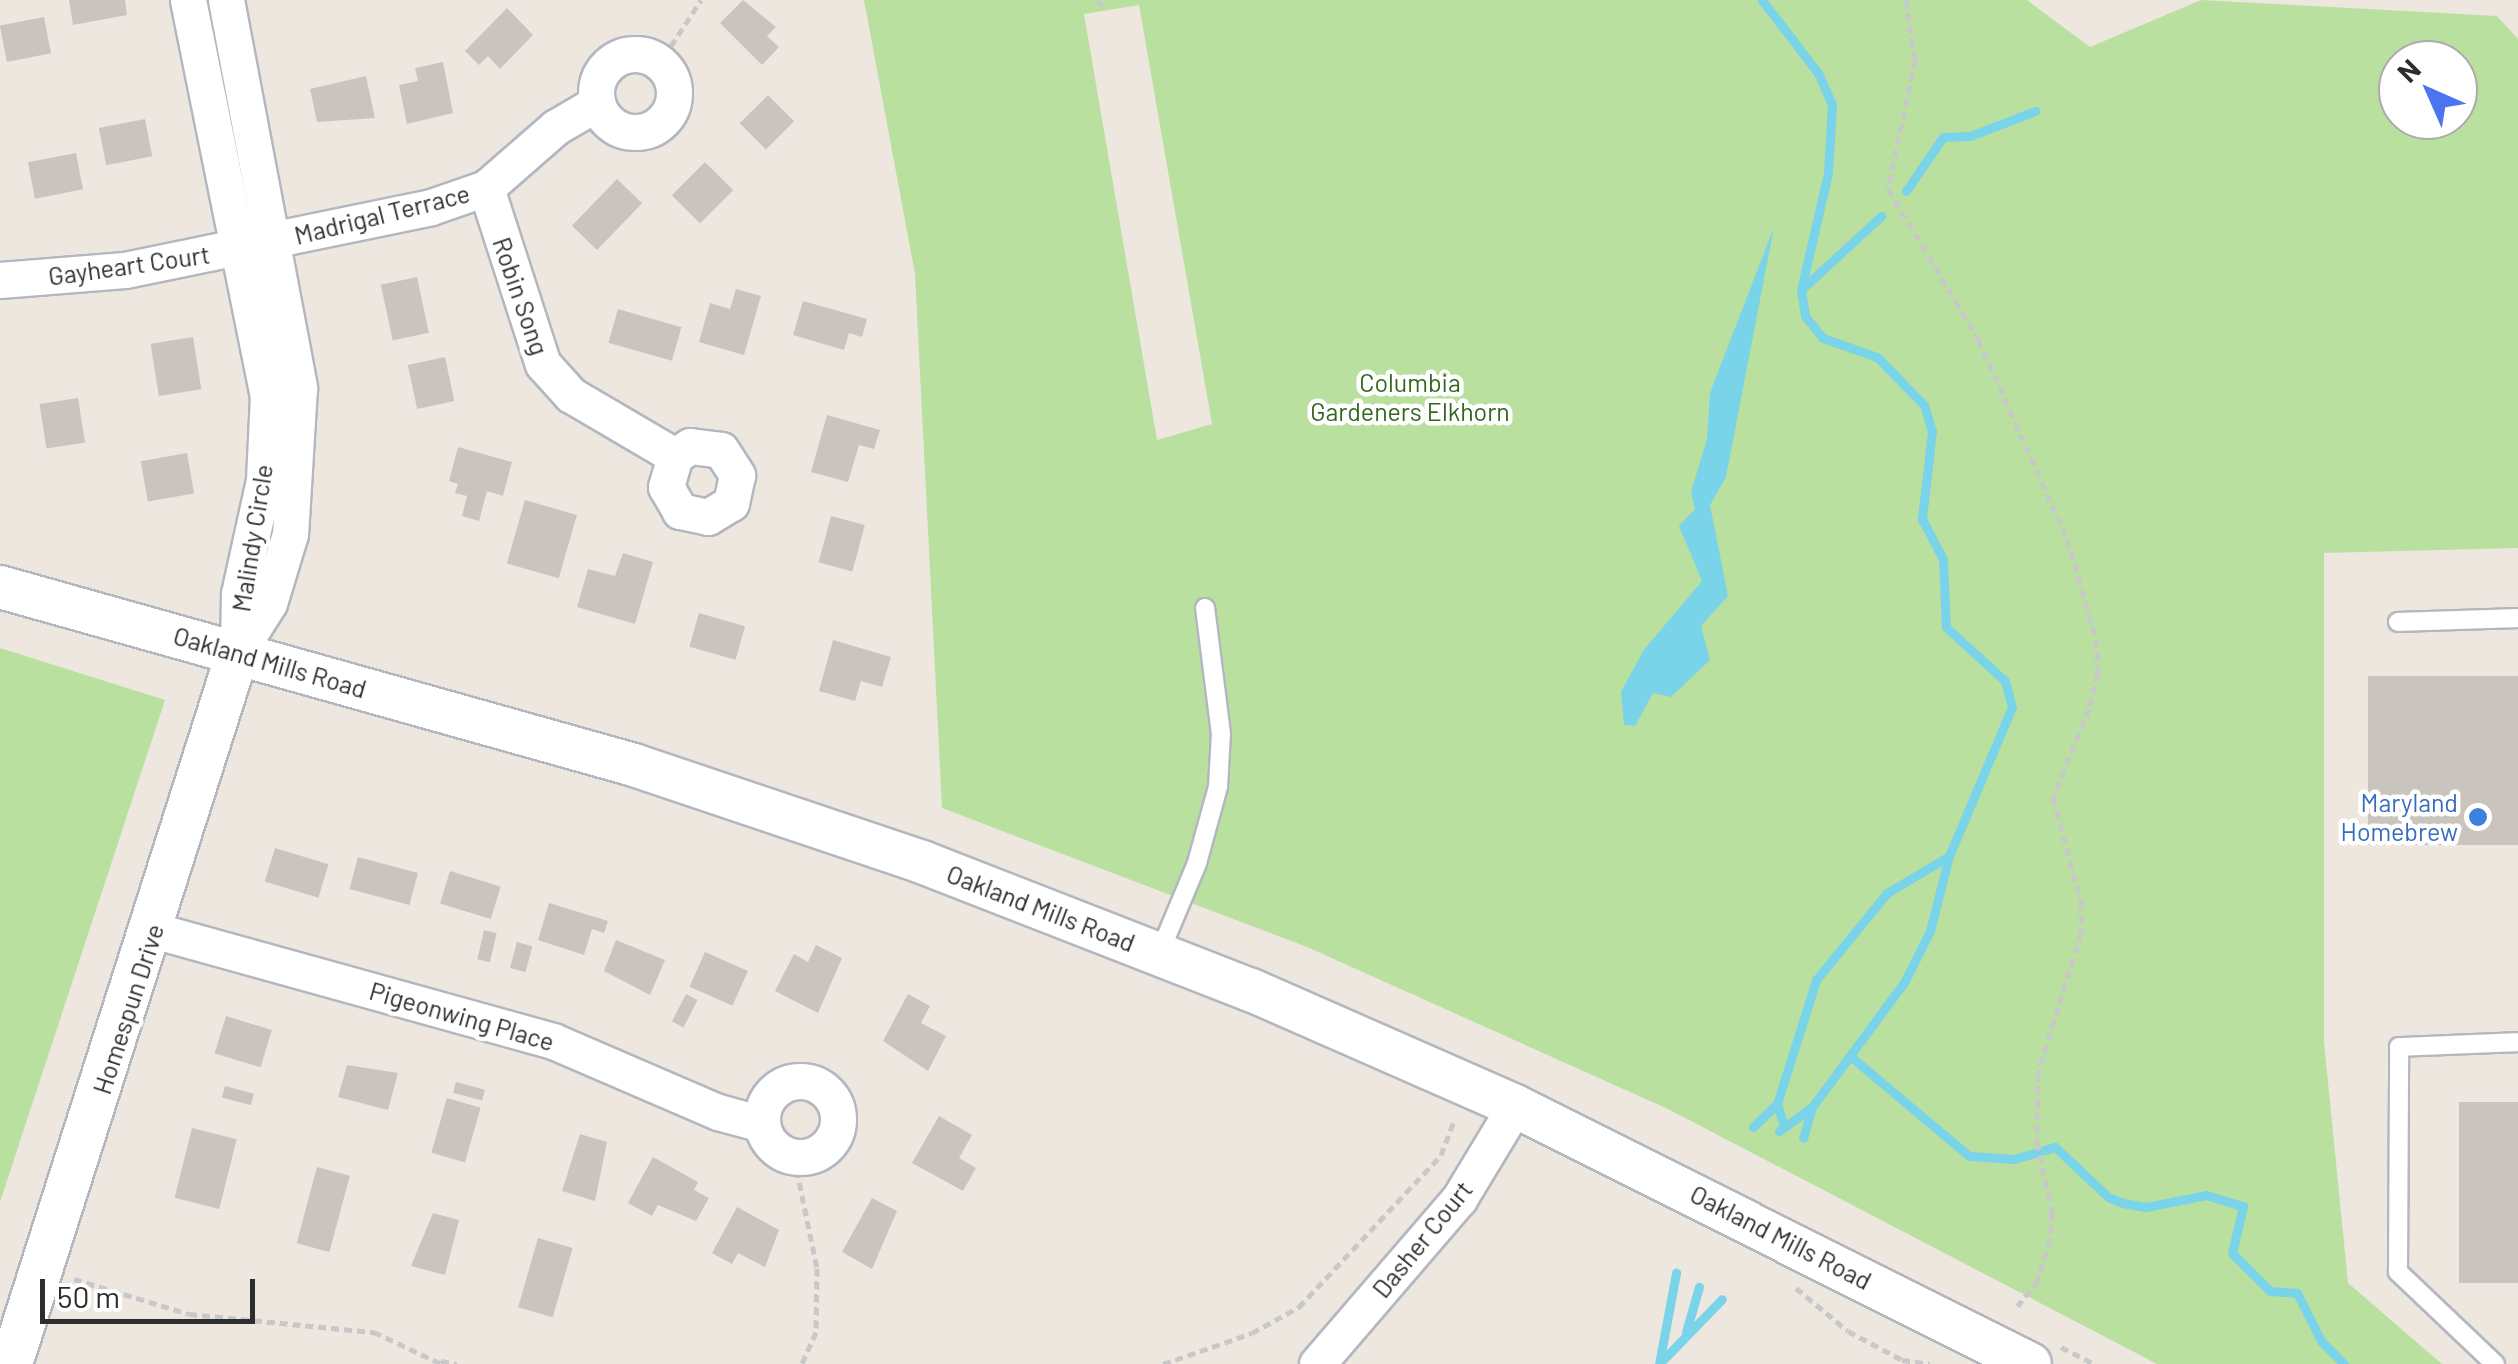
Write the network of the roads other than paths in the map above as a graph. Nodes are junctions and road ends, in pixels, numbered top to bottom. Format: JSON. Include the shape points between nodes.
{"nodes":[{"id":1,"x":188,"y":0,"type":"edge"},
{"id":2,"x":226,"y":0,"type":"edge"},
{"id":3,"x":597,"y":103,"type":"junction"},
{"id":4,"x":486,"y":188,"type":"junction"},
{"id":5,"x":257,"y":244,"type":"junction"},
{"id":6,"x":0,"y":280,"type":"edge"},
{"id":7,"x":674,"y":456,"type":"dead end"},
{"id":8,"x":0,"y":587,"type":"edge"},
{"id":9,"x":1205,"y":608,"type":"dead end"},
{"id":10,"x":2518,"y":618,"type":"edge"},
{"id":11,"x":2398,"y":622,"type":"dead end"},
{"id":12,"x":238,"y":652,"type":"junction"},
{"id":13,"x":153,"y":930,"type":"junction"},
{"id":14,"x":1158,"y":954,"type":"junction"},
{"id":15,"x":2518,"y":1042,"type":"edge"},
{"id":16,"x":1514,"y":1106,"type":"junction"},
{"id":17,"x":762,"y":1124,"type":"junction"},
{"id":18,"x":11,"y":1364,"type":"edge"},
{"id":19,"x":1316,"y":1364,"type":"edge"},
{"id":20,"x":2030,"y":1364,"type":"edge"},
{"id":21,"x":2495,"y":1364,"type":"edge"}],
"edges":[{"from":1,"to":5,"type":"street","name":"Malindy Circle"},
{"from":2,"to":5,"type":"street","name":"Malindy Circle"},
{"from":3,"to":3,"type":"street","via":[[622,130],[659,125],[674,90],[654,59],[617,59],[600,78]]},
{"from":3,"to":4,"type":"street","name":"Madrigal Terrace","via":[[556,126]]},
{"from":4,"to":5,"type":"street","name":"Madrigal Terrace"},
{"from":4,"to":7,"type":"street","name":"Robin Song","via":[[543,364],[571,395]]},
{"from":5,"to":6,"type":"street","name":"Gayheart Court","via":[[124,270]]},
{"from":5,"to":12,"type":"street","name":"Malindy Circle","via":[[268,436],[258,526],[240,594]]},
{"from":8,"to":12,"type":"street","name":"Oakland Mills Road"},
{"from":9,"to":14,"type":"lane","via":[[1221,734],[1218,788],[1198,863]]},
{"from":10,"to":11,"type":"lane"},
{"from":12,"to":13,"type":"street","name":"Homespun Drive"},
{"from":12,"to":14,"type":"street","name":"Oakland Mills Road","via":[[772,808]]},
{"from":13,"to":17,"type":"street","name":"Pigeonwing Place","via":[[553,1041]]},
{"from":13,"to":18,"type":"street","name":"Homespun Drive"},
{"from":14,"to":16,"type":"street","name":"Oakland Mills Road"},
{"from":15,"to":21,"type":"lane","via":[[2399,1047],[2398,1272]]},
{"from":16,"to":19,"type":"street","name":"Dasher Court","via":[[1459,1199]]},
{"from":16,"to":20,"type":"street","name":"Oakland Mills Road"},
{"from":17,"to":17,"type":"street","name":"Pigeonwing Place","via":[[771,1144],[794,1157],[808,1156],[833,1138],[837,1112],[830,1096],[803,1082],[785,1084],[766,1102]]}]}
